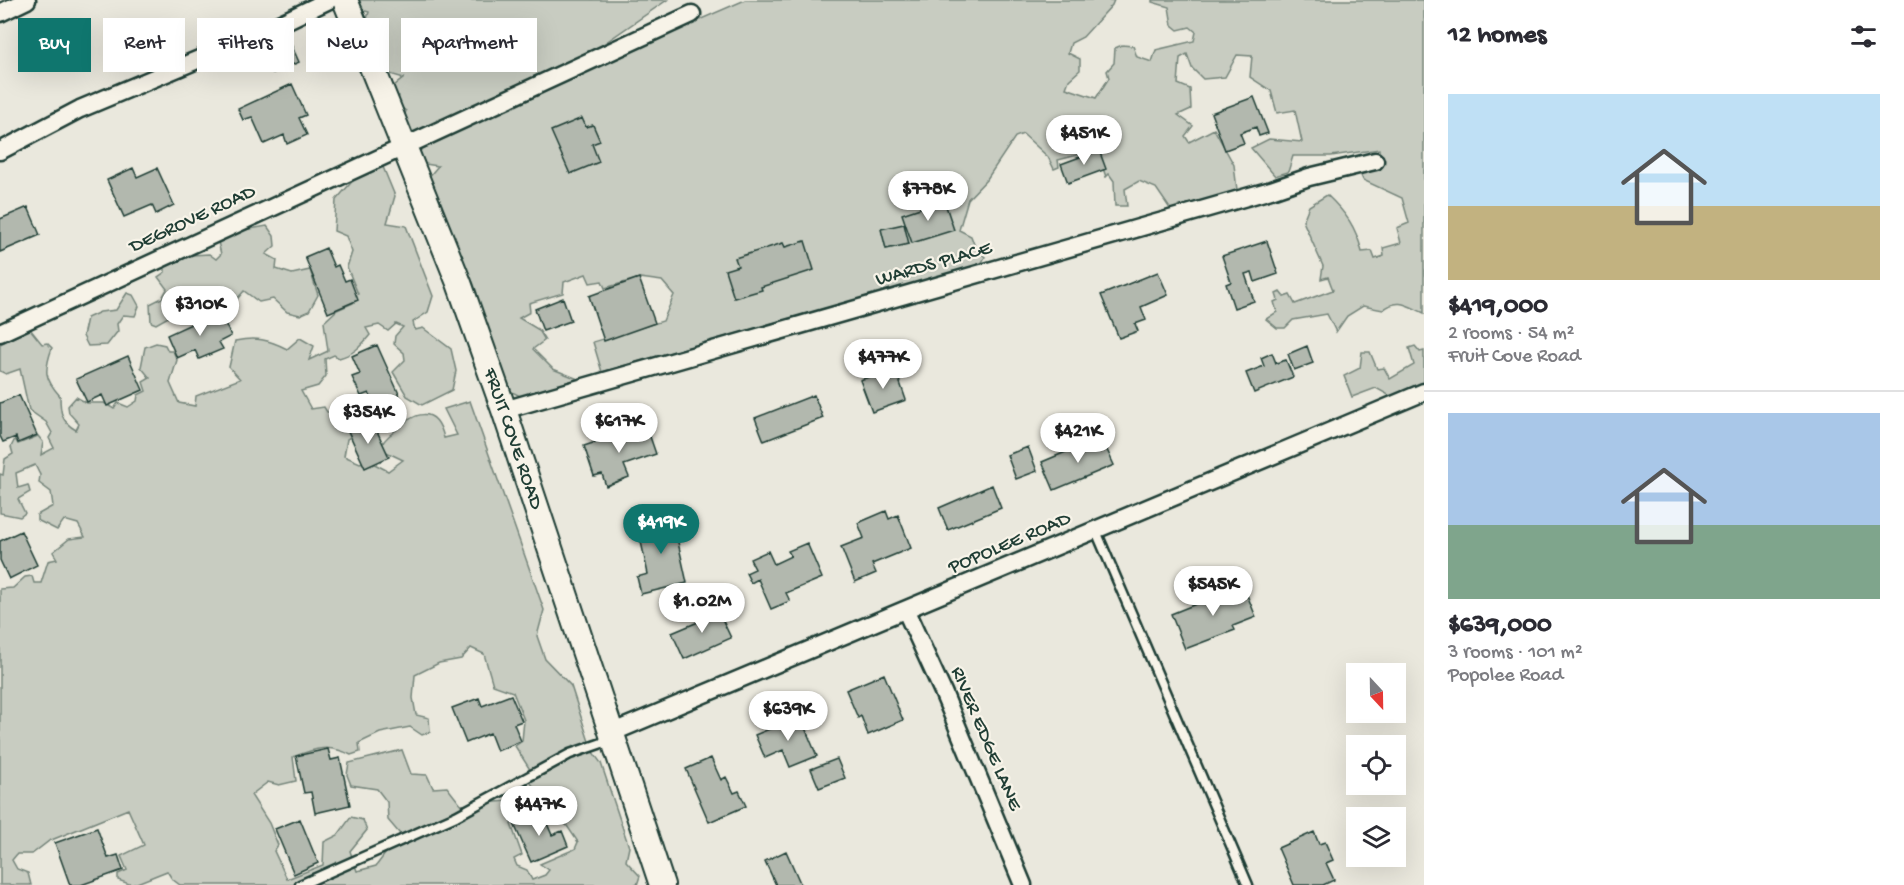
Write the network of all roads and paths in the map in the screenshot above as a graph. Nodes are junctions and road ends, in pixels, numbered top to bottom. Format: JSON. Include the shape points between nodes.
{"nodes":[{"id":1,"x":27,"y":0,"type":"edge"},
{"id":2,"x":329,"y":0,"type":"edge"},
{"id":3,"x":345,"y":0,"type":"edge"},
{"id":4,"x":0,"y":13,"type":"edge"},
{"id":5,"x":692,"y":14,"type":"dead end"},
{"id":6,"x":404,"y":146,"type":"junction"},
{"id":7,"x":0,"y":151,"type":"edge"},
{"id":8,"x":1375,"y":161,"type":"dead end"},
{"id":9,"x":0,"y":333,"type":"edge"},
{"id":10,"x":1424,"y":392,"type":"edge"},
{"id":11,"x":504,"y":410,"type":"junction"},
{"id":12,"x":1096,"y":531,"type":"junction"},
{"id":13,"x":906,"y":611,"type":"junction"},
{"id":14,"x":611,"y":733,"type":"junction"},
{"id":15,"x":300,"y":885,"type":"edge"},
{"id":16,"x":662,"y":885,"type":"edge"},
{"id":17,"x":1023,"y":885,"type":"edge"},
{"id":18,"x":1248,"y":885,"type":"edge"}],
"edges":[{"from":1,"to":4,"type":"street"},
{"from":2,"to":7,"type":"street","via":[[252,37],[80,109]]},
{"from":3,"to":6,"type":"street","name":"FRUIT COVE ROAD"},
{"from":5,"to":6,"type":"street","name":"DEGROVE ROAD"},
{"from":6,"to":9,"type":"street","name":"DEGROVE ROAD"},
{"from":6,"to":11,"type":"street","name":"FRUIT COVE ROAD"},
{"from":8,"to":11,"type":"street","name":"WARDS PLACE"},
{"from":10,"to":12,"type":"street","name":"POPOLEE ROAD"},
{"from":11,"to":14,"type":"street","name":"FRUIT COVE ROAD"},
{"from":12,"to":13,"type":"street","name":"POPOLEE ROAD"},
{"from":12,"to":18,"type":"lane"},
{"from":13,"to":14,"type":"street","name":"POPOLEE ROAD"},
{"from":13,"to":17,"type":"street","name":"RIVER EDGE LANE"},
{"from":14,"to":15,"type":"lane","via":[[602,743],[570,754],[456,816]]},
{"from":14,"to":16,"type":"street","name":"FRUIT COVE ROAD"}]}
